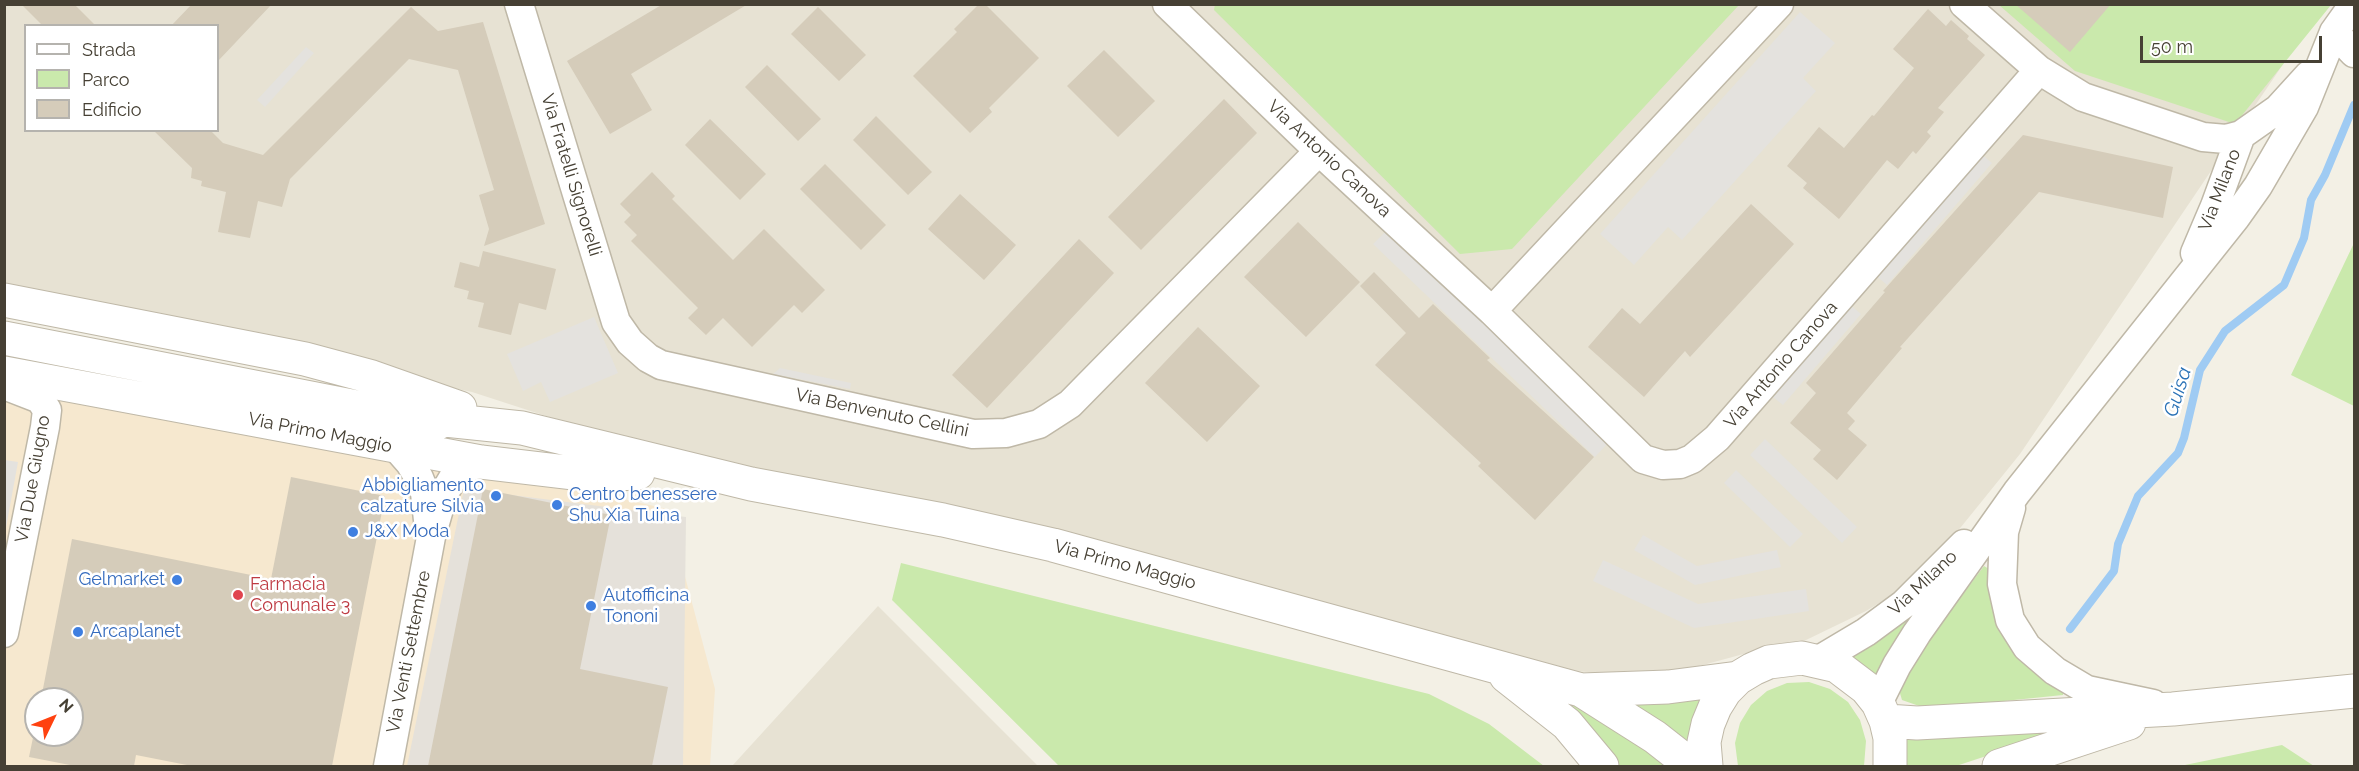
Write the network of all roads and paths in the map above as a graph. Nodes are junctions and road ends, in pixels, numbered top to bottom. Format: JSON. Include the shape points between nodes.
{"nodes":[{"id":1,"x":519,"y":4,"type":"edge"},
{"id":2,"x":1167,"y":4,"type":"edge"},
{"id":3,"x":1779,"y":4,"type":"edge"},
{"id":4,"x":1964,"y":4,"type":"edge"},
{"id":5,"x":2354,"y":4,"type":"edge"},
{"id":6,"x":2329,"y":43,"type":"junction"},
{"id":7,"x":2355,"y":53,"type":"edge"},
{"id":8,"x":2039,"y":70,"type":"junction"},
{"id":9,"x":2241,"y":135,"type":"junction"},
{"id":10,"x":2203,"y":137,"type":"junction"},
{"id":11,"x":1319,"y":151,"type":"junction"},
{"id":12,"x":2226,"y":174,"type":"junction"},
{"id":13,"x":2258,"y":186,"type":"junction"},
{"id":14,"x":2180,"y":288,"type":"junction"},
{"id":15,"x":4,"y":300,"type":"edge"},
{"id":16,"x":1492,"y":311,"type":"junction"},
{"id":17,"x":4,"y":338,"type":"edge"},
{"id":18,"x":630,"y":342,"type":"joint"},
{"id":19,"x":4,"y":373,"type":"edge"},
{"id":20,"x":4,"y":385,"type":"edge"},
{"id":21,"x":416,"y":417,"type":"junction"},
{"id":22,"x":522,"y":428,"type":"junction"},
{"id":23,"x":396,"y":447,"type":"junction"},
{"id":24,"x":480,"y":462,"type":"junction"},
{"id":25,"x":638,"y":473,"type":"junction"},
{"id":26,"x":751,"y":484,"type":"junction"},
{"id":27,"x":2017,"y":492,"type":"junction"},
{"id":28,"x":430,"y":537,"type":"junction"},
{"id":29,"x":4,"y":633,"type":"edge"},
{"id":30,"x":1820,"y":660,"type":"junction"},
{"id":31,"x":1495,"y":668,"type":"junction"},
{"id":32,"x":1738,"y":678,"type":"junction"},
{"id":33,"x":1581,"y":690,"type":"junction"},
{"id":34,"x":2355,"y":691,"type":"edge"},
{"id":35,"x":2173,"y":709,"type":"junction"},
{"id":36,"x":1882,"y":711,"type":"junction"},
{"id":37,"x":388,"y":766,"type":"edge"},
{"id":38,"x":1602,"y":766,"type":"edge"},
{"id":39,"x":1692,"y":766,"type":"edge"},
{"id":40,"x":1706,"y":766,"type":"edge"},
{"id":41,"x":1890,"y":766,"type":"edge"},
{"id":42,"x":1999,"y":766,"type":"edge"}],
"edges":[{"from":1,"to":18,"type":"street","name":"Via Fratelli Signorelli","via":[[616,322]]},
{"from":2,"to":11,"type":"street","name":"Via Antonio Canova"},
{"from":3,"to":16,"type":"street"},
{"from":4,"to":8,"type":"street"},
{"from":5,"to":6,"type":"street","name":"Via Milano"},
{"from":6,"to":7,"type":"street"},
{"from":6,"to":9,"type":"street","name":"Via Milano","via":[[2294,94]]},
{"from":6,"to":13,"type":"street","name":"Via Milano","via":[[2304,107]]},
{"from":8,"to":10,"type":"street","via":[[2083,97]]},
{"from":8,"to":16,"type":"street","name":"Via Antonio Canova","via":[[1717,438],[1686,462],[1663,465],[1643,459]]},
{"from":9,"to":10,"type":"street","via":[[2226,139]]},
{"from":9,"to":12,"type":"street","name":"Via Milano"},
{"from":9,"to":13,"type":"street","via":[[2257,156]]},
{"from":10,"to":12,"type":"street","via":[[2222,160]]},
{"from":11,"to":16,"type":"street","name":"Via Antonio Canova"},
{"from":11,"to":18,"type":"street","name":"Via Benvenuto Cellini","via":[[1070,404],[1039,424],[1006,434],[973,434],[661,365]]},
{"from":12,"to":14,"type":"street","name":"Via Milano"},
{"from":13,"to":14,"type":"street","name":"Via Milano"},
{"from":14,"to":27,"type":"street","name":"Via Milano"},
{"from":15,"to":22,"type":"street","name":"Via Primo Maggio","via":[[305,359],[372,377]]},
{"from":17,"to":21,"type":"street","name":"Via Primo Maggio"},
{"from":19,"to":23,"type":"street","name":"Via Primo Maggio"},
{"from":20,"to":29,"type":"street","name":"Via Due Giugno","via":[[40,399],[47,410]]},
{"from":21,"to":22,"type":"street","name":"Via Primo Maggio"},
{"from":21,"to":25,"type":"street","name":"Via Primo Maggio","via":[[588,464]]},
{"from":22,"to":26,"type":"street","name":"Via Primo Maggio"},
{"from":23,"to":24,"type":"street","name":"Via Primo Maggio"},
{"from":23,"to":28,"type":"street","name":"Via Venti Settembre","via":[[419,478]]},
{"from":24,"to":25,"type":"street","name":"Via Primo Maggio","via":[[591,476]]},
{"from":24,"to":28,"type":"street","name":"Via Venti Settembre","via":[[453,478],[443,495]]},
{"from":25,"to":26,"type":"street","name":"Via Primo Maggio"},
{"from":26,"to":31,"type":"street","name":"Via Primo Maggio","via":[[1053,545]]},
{"from":27,"to":30,"type":"street","name":"Via Milano","via":[[1904,604]]},
{"from":27,"to":35,"type":"street","via":[[2004,532],[2002,584],[2010,620],[2027,647],[2055,671],[2087,690]]},
{"from":27,"to":36,"type":"street","name":"Via Milano","via":[[1897,665]]},
{"from":28,"to":37,"type":"street","name":"Via Venti Settembre"},
{"from":30,"to":32,"type":"street","via":[[1769,662]]},
{"from":30,"to":36,"type":"street","via":[[1853,676]]},
{"from":31,"to":33,"type":"street","name":"Via Primo Maggio"},
{"from":31,"to":38,"type":"street","name":"Via Primo Maggio","via":[[1567,724]]},
{"from":32,"to":33,"type":"street","name":"Via Primo Maggio","via":[[1668,687]]},
{"from":32,"to":40,"type":"street","via":[[1715,707],[1708,724],[1704,742]]},
{"from":33,"to":39,"type":"street","name":"Via Primo Maggio","via":[[1655,737]]},
{"from":34,"to":35,"type":"street"},
{"from":35,"to":36,"type":"street","via":[[1917,723]]},
{"from":35,"to":42,"type":"street"},
{"from":36,"to":41,"type":"street","via":[[1890,738]]}]}
